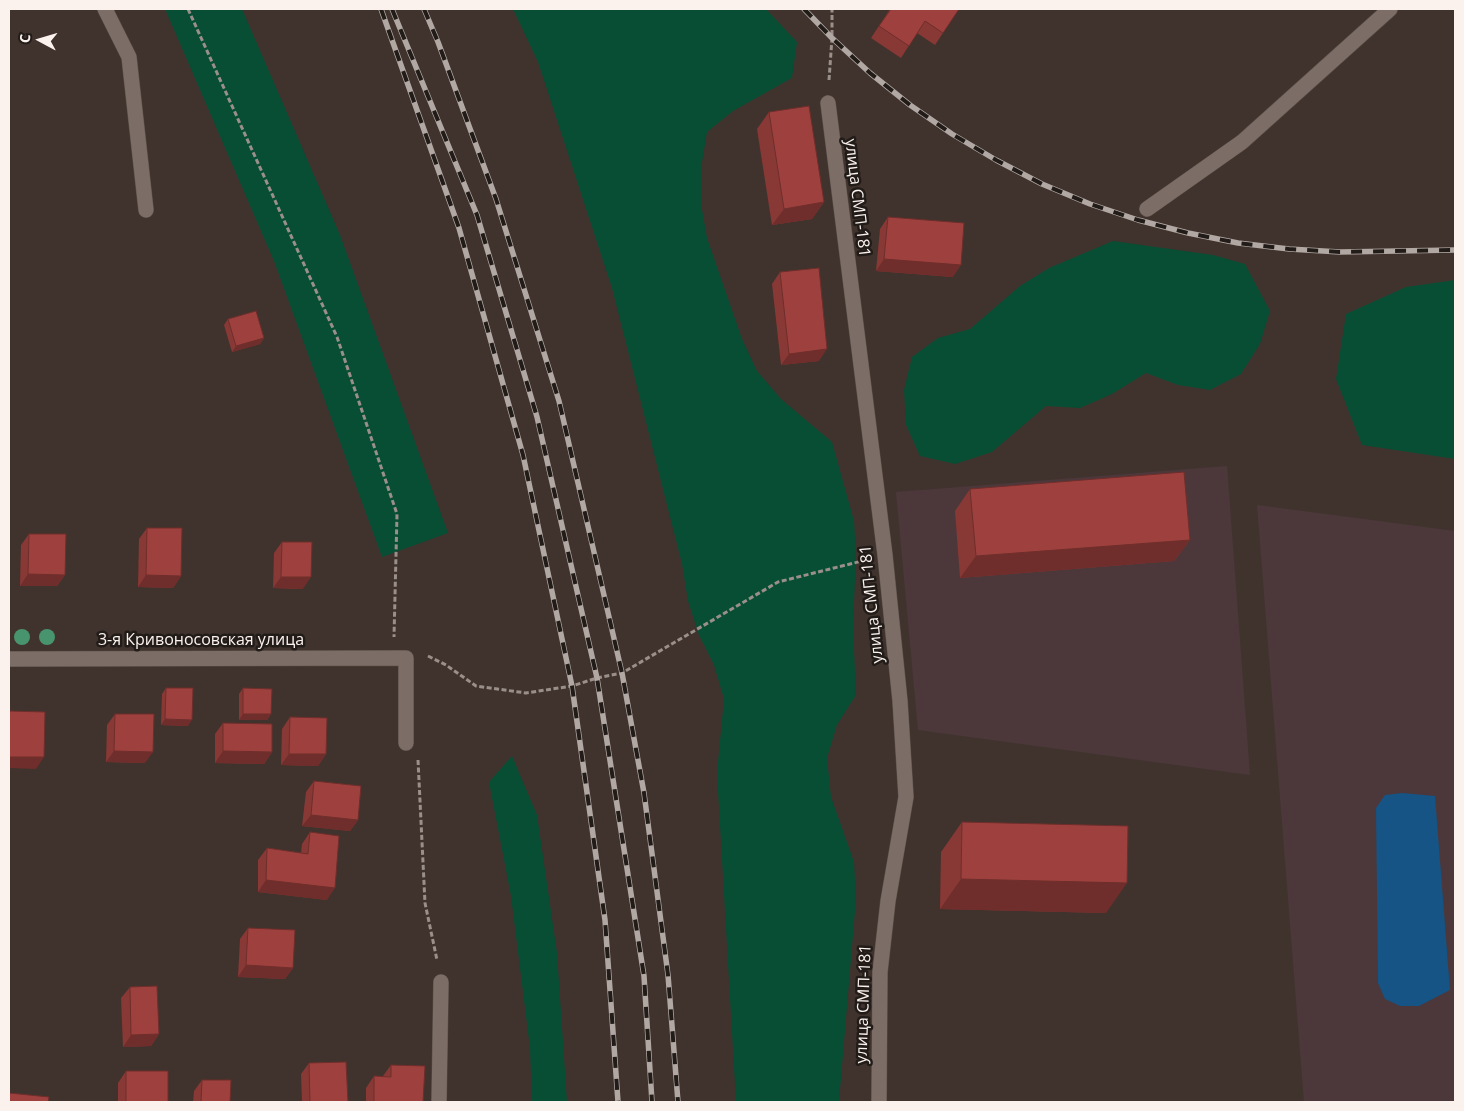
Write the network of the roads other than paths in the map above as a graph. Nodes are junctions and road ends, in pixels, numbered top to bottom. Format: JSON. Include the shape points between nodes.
{"nodes":[{"id":1,"x":104,"y":9,"type":"edge"},
{"id":2,"x":1390,"y":9,"type":"edge"},
{"id":3,"x":828,"y":103,"type":"road end"},
{"id":4,"x":1147,"y":209,"type":"dead end"},
{"id":5,"x":146,"y":210,"type":"dead end"},
{"id":6,"x":9,"y":658,"type":"edge"},
{"id":7,"x":406,"y":743,"type":"road end"},
{"id":8,"x":441,"y":982,"type":"road end"},
{"id":9,"x":439,"y":1102,"type":"edge"},
{"id":10,"x":879,"y":1102,"type":"edge"}],
"edges":[{"from":1,"to":5,"type":"street","via":[[128,57]]},
{"from":2,"to":4,"type":"street","via":[[1242,142]]},
{"from":3,"to":10,"type":"street","name":"улица СМП-181","via":[[885,555],[906,797],[888,900],[880,972]]},
{"from":6,"to":7,"type":"street","name":"3-я Кривоносовская улица","via":[[399,658]]},
{"from":8,"to":9,"type":"street"}]}
